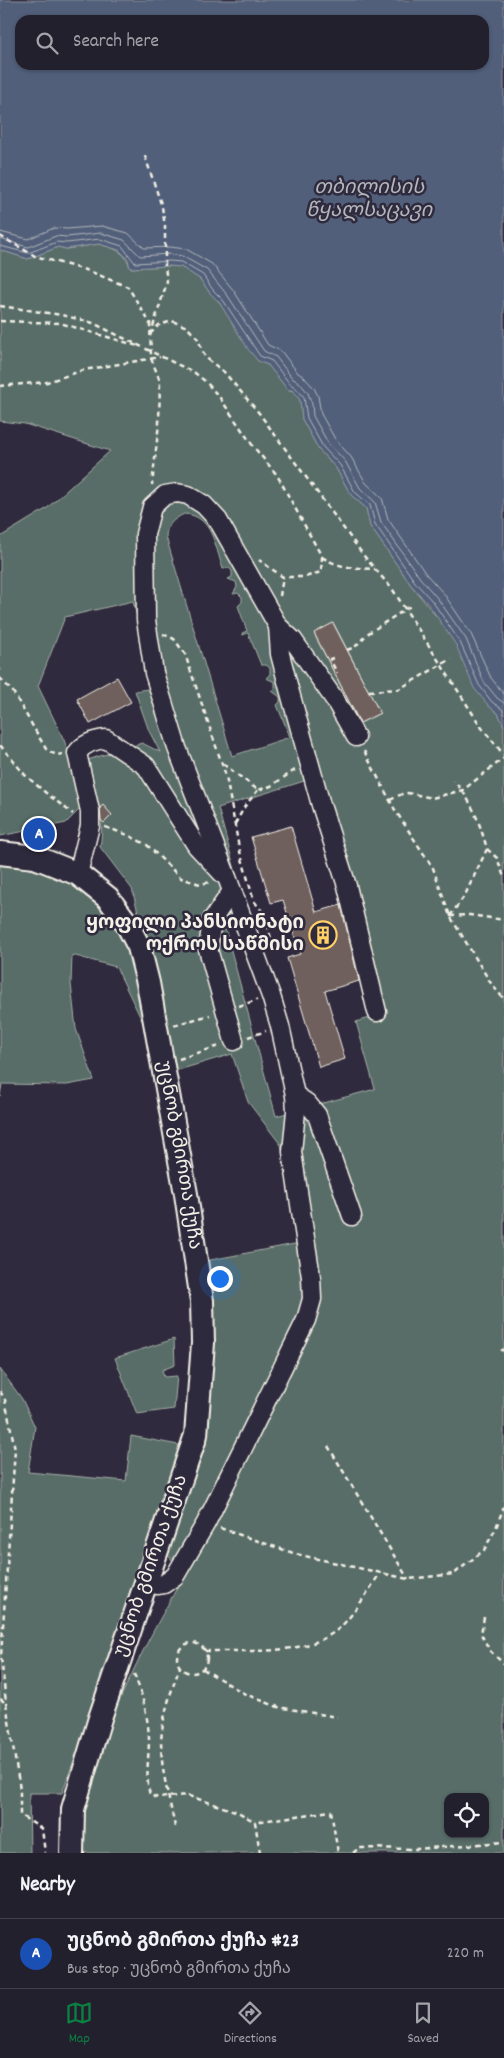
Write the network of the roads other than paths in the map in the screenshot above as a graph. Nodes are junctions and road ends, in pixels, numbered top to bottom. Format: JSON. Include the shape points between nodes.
{"nodes":[{"id":1,"x":278,"y":626,"type":"junction"},
{"id":2,"x":356,"y":737,"type":"road end"},
{"id":3,"x":0,"y":853,"type":"edge"},
{"id":4,"x":78,"y":874,"type":"junction"},
{"id":5,"x":230,"y":886,"type":"junction"},
{"id":6,"x":377,"y":1012,"type":"dead end"},
{"id":7,"x":234,"y":1041,"type":"dead end"},
{"id":8,"x":295,"y":1095,"type":"junction"},
{"id":9,"x":352,"y":1216,"type":"dead end"},
{"id":10,"x":146,"y":1583,"type":"junction"},
{"id":11,"x":72,"y":1853,"type":"edge"}],
"edges":[{"from":1,"to":2,"type":"street","via":[[298,647],[336,700]]},
{"from":1,"to":5,"type":"street","via":[[218,520],[204,505],[188,495],[177,493],[165,495],[152,507],[145,534],[144,588],[154,673],[177,748]]},
{"from":1,"to":6,"type":"street","via":[[280,654],[307,759],[347,886]]},
{"from":3,"to":4,"type":"main road","name":"უცნობ გმირთა ქუჩა","via":[[35,857]]},
{"from":4,"to":5,"type":"street","via":[[90,826],[90,811],[76,753],[95,740],[106,739],[146,766],[196,845]]},
{"from":4,"to":10,"type":"main road","name":"უცნობ გმირთა ქუჩა","via":[[108,898],[126,922],[139,948],[186,1194],[202,1302],[203,1343],[196,1435]]},
{"from":5,"to":7,"type":"street","via":[[212,920],[208,949]]},
{"from":5,"to":8,"type":"street","via":[[271,996]]},
{"from":8,"to":9,"type":"street","via":[[317,1115]]},
{"from":8,"to":10,"type":"street","via":[[292,1152],[311,1277],[312,1299],[306,1320],[206,1523],[175,1576],[164,1584]]},
{"from":10,"to":11,"type":"main road","name":"უცნობ გმირთა ქუჩა","via":[[73,1809]]}]}
